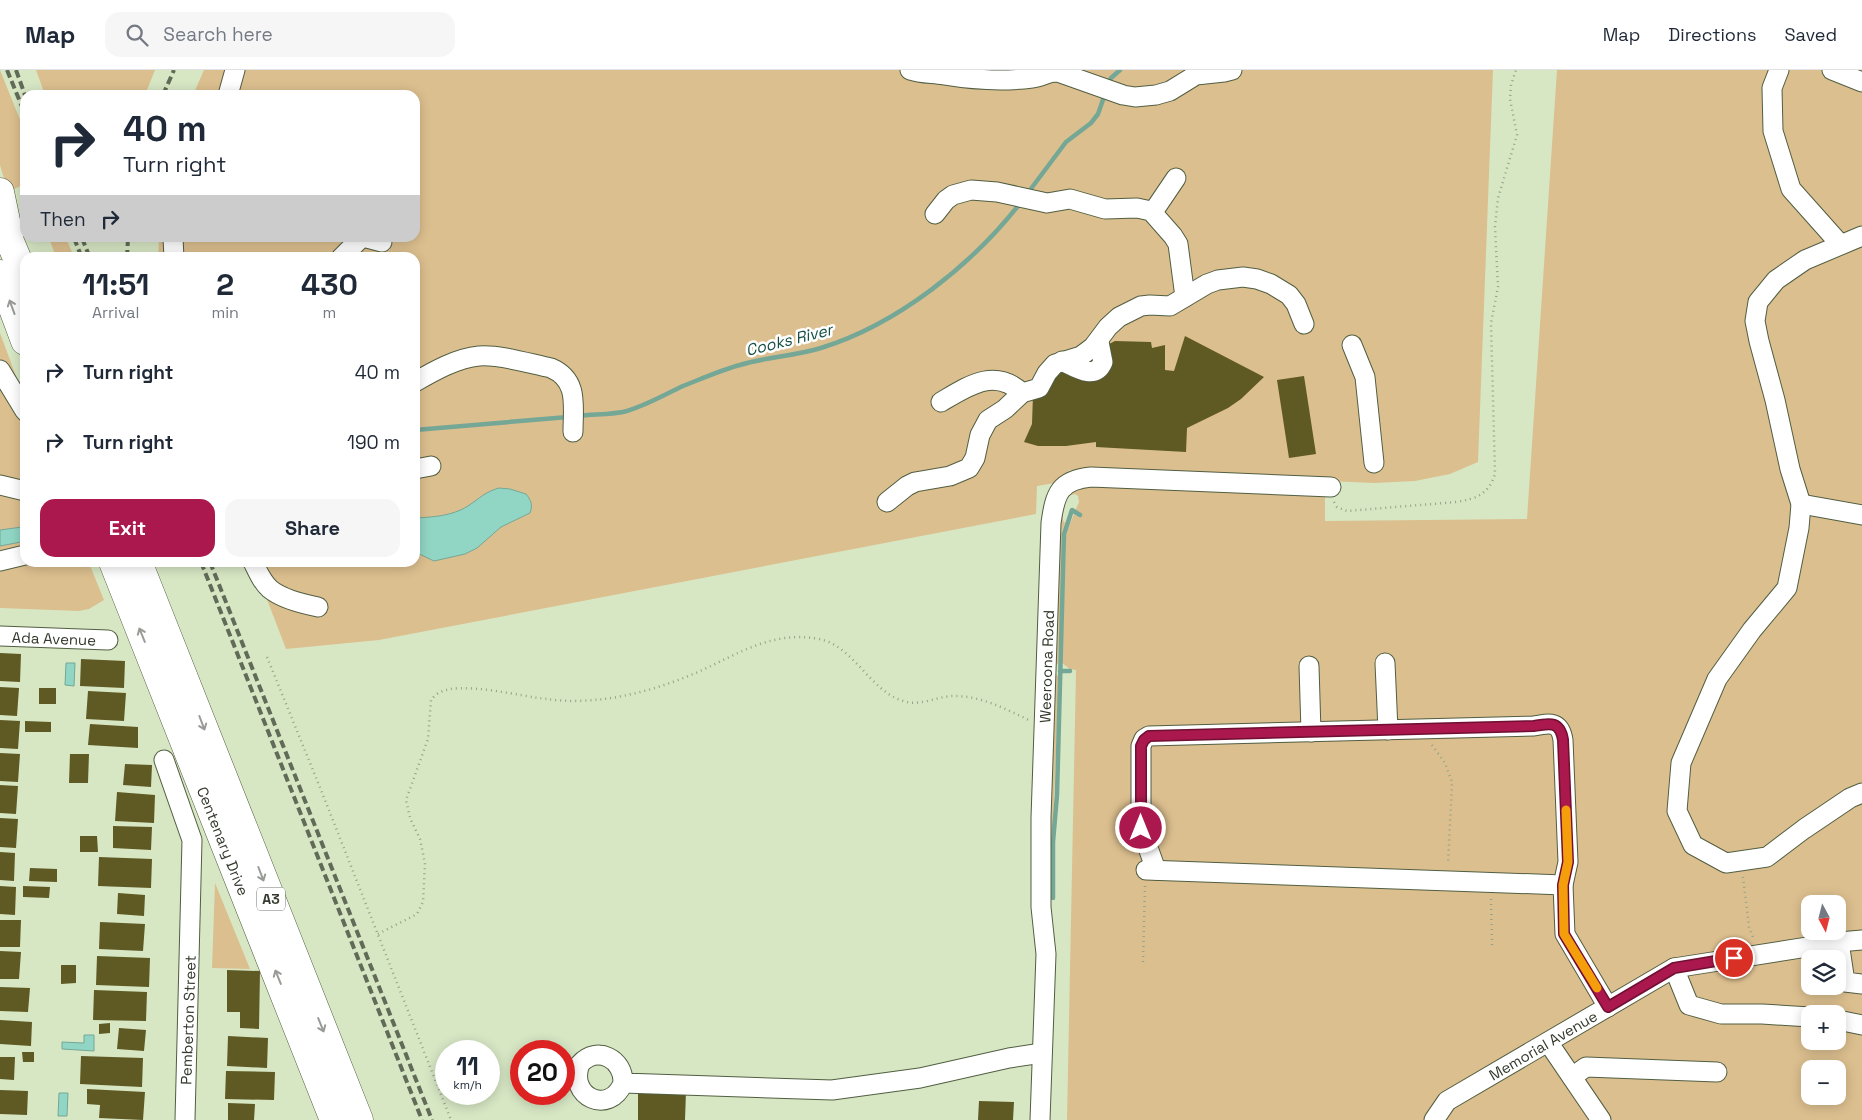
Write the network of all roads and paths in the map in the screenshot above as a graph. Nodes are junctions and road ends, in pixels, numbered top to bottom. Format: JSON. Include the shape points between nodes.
{"nodes":[{"id":1,"x":235,"y":70,"type":"edge"},
{"id":2,"x":910,"y":70,"type":"edge"},
{"id":3,"x":1232,"y":70,"type":"edge"},
{"id":4,"x":1516,"y":70,"type":"edge"},
{"id":5,"x":1778,"y":70,"type":"edge"},
{"id":6,"x":1832,"y":70,"type":"edge"},
{"id":7,"x":1862,"y":82,"type":"edge"},
{"id":8,"x":229,"y":90,"type":"edge"},
{"id":9,"x":1176,"y":178,"type":"dead end"},
{"id":10,"x":0,"y":192,"type":"edge"},
{"id":11,"x":1153,"y":212,"type":"junction"},
{"id":12,"x":935,"y":214,"type":"dead end"},
{"id":13,"x":4,"y":227,"type":"edge"},
{"id":14,"x":1862,"y":236,"type":"edge"},
{"id":15,"x":357,"y":242,"type":"edge"},
{"id":16,"x":1840,"y":244,"type":"junction"},
{"id":17,"x":347,"y":252,"type":"edge"},
{"id":18,"x":20,"y":265,"type":"edge"},
{"id":19,"x":0,"y":274,"type":"edge"},
{"id":20,"x":1185,"y":297,"type":"junction"},
{"id":21,"x":1304,"y":324,"type":"dead end"},
{"id":22,"x":20,"y":328,"type":"edge"},
{"id":23,"x":1352,"y":345,"type":"dead end"},
{"id":24,"x":0,"y":370,"type":"edge"},
{"id":25,"x":420,"y":379,"type":"edge"},
{"id":26,"x":1022,"y":393,"type":"junction"},
{"id":27,"x":941,"y":402,"type":"dead end"},
{"id":28,"x":20,"y":404,"type":"edge"},
{"id":29,"x":573,"y":432,"type":"dead end"},
{"id":30,"x":1374,"y":463,"type":"dead end"},
{"id":31,"x":0,"y":485,"type":"edge"},
{"id":32,"x":1330,"y":487,"type":"joint"},
{"id":33,"x":20,"y":490,"type":"edge"},
{"id":34,"x":887,"y":502,"type":"dead end"},
{"id":35,"x":1801,"y":504,"type":"junction"},
{"id":36,"x":1862,"y":515,"type":"edge"},
{"id":37,"x":20,"y":556,"type":"edge"},
{"id":38,"x":0,"y":561,"type":"edge"},
{"id":39,"x":115,"y":567,"type":"edge"},
{"id":40,"x":140,"y":567,"type":"edge"},
{"id":41,"x":256,"y":567,"type":"edge"},
{"id":42,"x":318,"y":607,"type":"dead end"},
{"id":43,"x":0,"y":636,"type":"edge"},
{"id":44,"x":108,"y":640,"type":"dead end"},
{"id":45,"x":267,"y":657,"type":"dead end"},
{"id":46,"x":1386,"y":663,"type":"dead end"},
{"id":47,"x":1309,"y":666,"type":"dead end"},
{"id":48,"x":1044,"y":724,"type":"junction"},
{"id":49,"x":1431,"y":729,"type":"junction"},
{"id":50,"x":1388,"y":730,"type":"junction"},
{"id":51,"x":1311,"y":732,"type":"junction"},
{"id":52,"x":164,"y":760,"type":"dead end"},
{"id":53,"x":1862,"y":792,"type":"edge"},
{"id":54,"x":1741,"y":861,"type":"junction"},
{"id":55,"x":1151,"y":870,"type":"junction"},
{"id":56,"x":1448,"y":881,"type":"junction"},
{"id":57,"x":1491,"y":882,"type":"junction"},
{"id":58,"x":1563,"y":885,"type":"junction"},
{"id":59,"x":1749,"y":921,"type":"dead end"},
{"id":60,"x":378,"y":934,"type":"junction"},
{"id":61,"x":1862,"y":940,"type":"edge"},
{"id":62,"x":1839,"y":942,"type":"junction"},
{"id":63,"x":1492,"y":945,"type":"dead end"},
{"id":64,"x":1143,"y":962,"type":"dead end"},
{"id":65,"x":1674,"y":968,"type":"junction"},
{"id":66,"x":1862,"y":984,"type":"edge"},
{"id":67,"x":1608,"y":1007,"type":"junction"},
{"id":68,"x":1801,"y":1017,"type":"edge"},
{"id":69,"x":1846,"y":1021,"type":"edge"},
{"id":70,"x":1862,"y":1024,"type":"edge"},
{"id":71,"x":1548,"y":1042,"type":"junction"},
{"id":72,"x":1042,"y":1053,"type":"junction"},
{"id":73,"x":1717,"y":1072,"type":"dead end"},
{"id":74,"x":1572,"y":1077,"type":"junction"},
{"id":75,"x":623,"y":1083,"type":"dead end"},
{"id":76,"x":185,"y":1120,"type":"edge"},
{"id":77,"x":334,"y":1120,"type":"edge"},
{"id":78,"x":359,"y":1120,"type":"edge"},
{"id":79,"x":451,"y":1120,"type":"edge"},
{"id":80,"x":1040,"y":1120,"type":"edge"},
{"id":81,"x":1434,"y":1120,"type":"edge"},
{"id":82,"x":1601,"y":1120,"type":"edge"}],
"edges":[{"from":1,"to":8,"type":"street"},
{"from":2,"to":3,"type":"street","via":[[961,79],[994,80],[1064,73],[1135,97],[1164,93],[1196,75]]},
{"from":4,"to":32,"type":"path","via":[[1510,85],[1510,100],[1517,135],[1498,198],[1495,227],[1498,287],[1491,323],[1496,474],[1493,483],[1482,496],[1472,500],[1347,511],[1337,507]]},
{"from":5,"to":16,"type":"street","via":[[1772,88],[1773,131],[1791,189]]},
{"from":6,"to":7,"type":"street"},
{"from":9,"to":11,"type":"street"},
{"from":10,"to":13,"type":"highway"},
{"from":11,"to":12,"type":"street","via":[[1137,208],[1105,209],[1070,199],[1047,203],[971,190],[953,195]]},
{"from":11,"to":20,"type":"street","via":[[1178,244]]},
{"from":13,"to":18,"type":"highway"},
{"from":14,"to":16,"type":"street"},
{"from":15,"to":17,"type":"street"},
{"from":16,"to":35,"type":"street","via":[[1805,260],[1776,280],[1758,302],[1759,341]]},
{"from":22,"to":19,"type":"highway","one_way":true},
{"from":20,"to":21,"type":"street","via":[[1218,280],[1258,279],[1289,295]]},
{"from":20,"to":26,"type":"street","via":[[1170,306],[1150,305],[1132,310],[1112,322],[1098,342],[1102,362],[1098,370],[1086,372],[1062,361],[1052,367],[1039,388]]},
{"from":23,"to":30,"type":"street","via":[[1365,377]]},
{"from":24,"to":28,"type":"street"},
{"from":25,"to":29,"type":"street","via":[[438,369],[479,356],[552,368],[568,380],[574,400]]},
{"from":26,"to":27,"type":"street","via":[[1006,382],[989,380]]},
{"from":26,"to":34,"type":"street","via":[[984,425],[969,468],[950,476],[914,482]]},
{"from":31,"to":33,"type":"street"},
{"from":32,"to":48,"type":"street","name":"Weeroona Road","via":[[1104,477],[1079,478],[1069,482],[1057,494],[1051,523]]},
{"from":35,"to":36,"type":"street"},
{"from":35,"to":54,"type":"street","via":[[1787,588],[1717,679],[1681,762],[1677,810],[1694,845],[1726,863]]},
{"from":37,"to":38,"type":"street"},
{"from":77,"to":39,"type":"highway","name":"Centenary Drive","number":"A3","one_way":true},
{"from":40,"to":78,"type":"highway","name":"Centenary Drive","number":"A3","one_way":true},
{"from":41,"to":42,"type":"street","via":[[270,589]]},
{"from":43,"to":44,"type":"street","name":"Ada Avenue"},
{"from":45,"to":60,"type":"path"},
{"from":46,"to":50,"type":"street"},
{"from":47,"to":51,"type":"street"},
{"from":48,"to":60,"type":"path","via":[[975,697],[953,696],[913,704],[901,701],[888,693],[839,646],[819,639],[780,639],[758,643],[662,686],[604,699],[548,700],[457,688],[440,692],[431,700],[428,739],[406,800],[425,863],[423,902],[417,914]]},
{"from":48,"to":72,"type":"street","name":"Weeroona Road","via":[[1040,889],[1046,954]]},
{"from":49,"to":50,"type":"street"},
{"from":49,"to":56,"type":"path","via":[[1432,744],[1445,763],[1452,782]]},
{"from":49,"to":58,"type":"street","via":[[1546,724],[1555,725],[1562,731],[1568,862]]},
{"from":50,"to":51,"type":"street"},
{"from":51,"to":55,"type":"street","via":[[1149,736],[1144,740],[1141,746],[1141,828]]},
{"from":52,"to":76,"type":"street","name":"Pemberton Street","via":[[192,840]]},
{"from":53,"to":54,"type":"street","via":[[1767,857]]},
{"from":54,"to":59,"type":"path"},
{"from":55,"to":56,"type":"street"},
{"from":55,"to":64,"type":"path"},
{"from":56,"to":57,"type":"street"},
{"from":57,"to":58,"type":"street"},
{"from":57,"to":63,"type":"path"},
{"from":58,"to":67,"type":"street","via":[[1564,934]]},
{"from":60,"to":79,"type":"path"},
{"from":61,"to":62,"type":"street","name":"Memorial Avenue"},
{"from":62,"to":65,"type":"street","name":"Memorial Avenue"},
{"from":62,"to":66,"type":"street","via":[[1845,982]]},
{"from":65,"to":67,"type":"street","name":"Memorial Avenue"},
{"from":65,"to":68,"type":"street","via":[[1689,1005],[1721,1014]]},
{"from":67,"to":71,"type":"street","name":"Memorial Avenue"},
{"from":69,"to":70,"type":"street"},
{"from":71,"to":74,"type":"street"},
{"from":71,"to":81,"type":"street","name":"Memorial Avenue","via":[[1447,1101]]},
{"from":72,"to":75,"type":"street","via":[[920,1078],[832,1090]]},
{"from":72,"to":80,"type":"street","name":"Weeroona Road"},
{"from":73,"to":74,"type":"street","via":[[1586,1067]]},
{"from":74,"to":82,"type":"street"}]}
